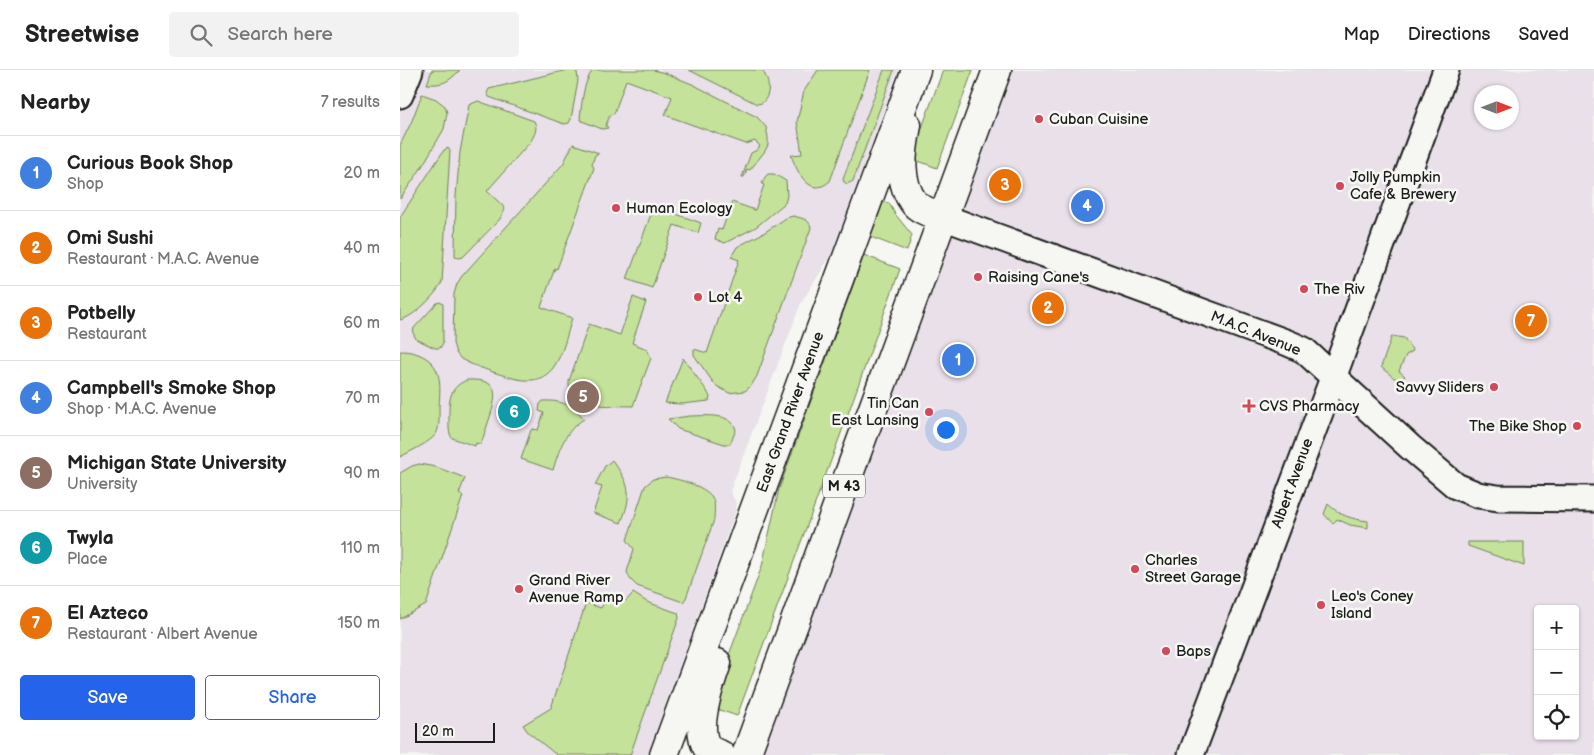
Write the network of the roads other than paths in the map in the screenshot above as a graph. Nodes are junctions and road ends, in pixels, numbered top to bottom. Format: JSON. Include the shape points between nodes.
{"nodes":[{"id":1,"x":410,"y":70,"type":"edge"},
{"id":2,"x":917,"y":70,"type":"edge"},
{"id":3,"x":997,"y":70,"type":"edge"},
{"id":4,"x":1446,"y":70,"type":"edge"},
{"id":5,"x":400,"y":94,"type":"edge"},
{"id":6,"x":943,"y":217,"type":"junction"},
{"id":7,"x":1333,"y":378,"type":"junction"},
{"id":8,"x":1594,"y":499,"type":"edge"},
{"id":9,"x":752,"y":516,"type":"junction"},
{"id":10,"x":664,"y":755,"type":"edge"},
{"id":11,"x":721,"y":755,"type":"edge"},
{"id":12,"x":746,"y":755,"type":"edge"},
{"id":13,"x":1191,"y":755,"type":"edge"}],
"edges":[{"from":1,"to":5,"type":"street"},
{"from":2,"to":6,"type":"main road","via":[[904,144],[904,185],[916,204]]},
{"from":2,"to":9,"type":"main road","name":"East Grand River Avenue"},
{"from":3,"to":6,"type":"main road","number":"M 43"},
{"from":4,"to":7,"type":"street","name":"Albert Avenue"},
{"from":6,"to":7,"type":"street","name":"M.A.C. Avenue","via":[[1288,343],[1304,350]]},
{"from":6,"to":12,"type":"main road","number":"M 43"},
{"from":7,"to":8,"type":"street","name":"M.A.C. Avenue","via":[[1456,486],[1478,495],[1498,498]]},
{"from":7,"to":13,"type":"street","name":"Albert Avenue"},
{"from":9,"to":10,"type":"main road","name":"East Grand River Avenue"},
{"from":9,"to":11,"type":"main road","via":[[743,586],[703,710],[707,746]]}]}
